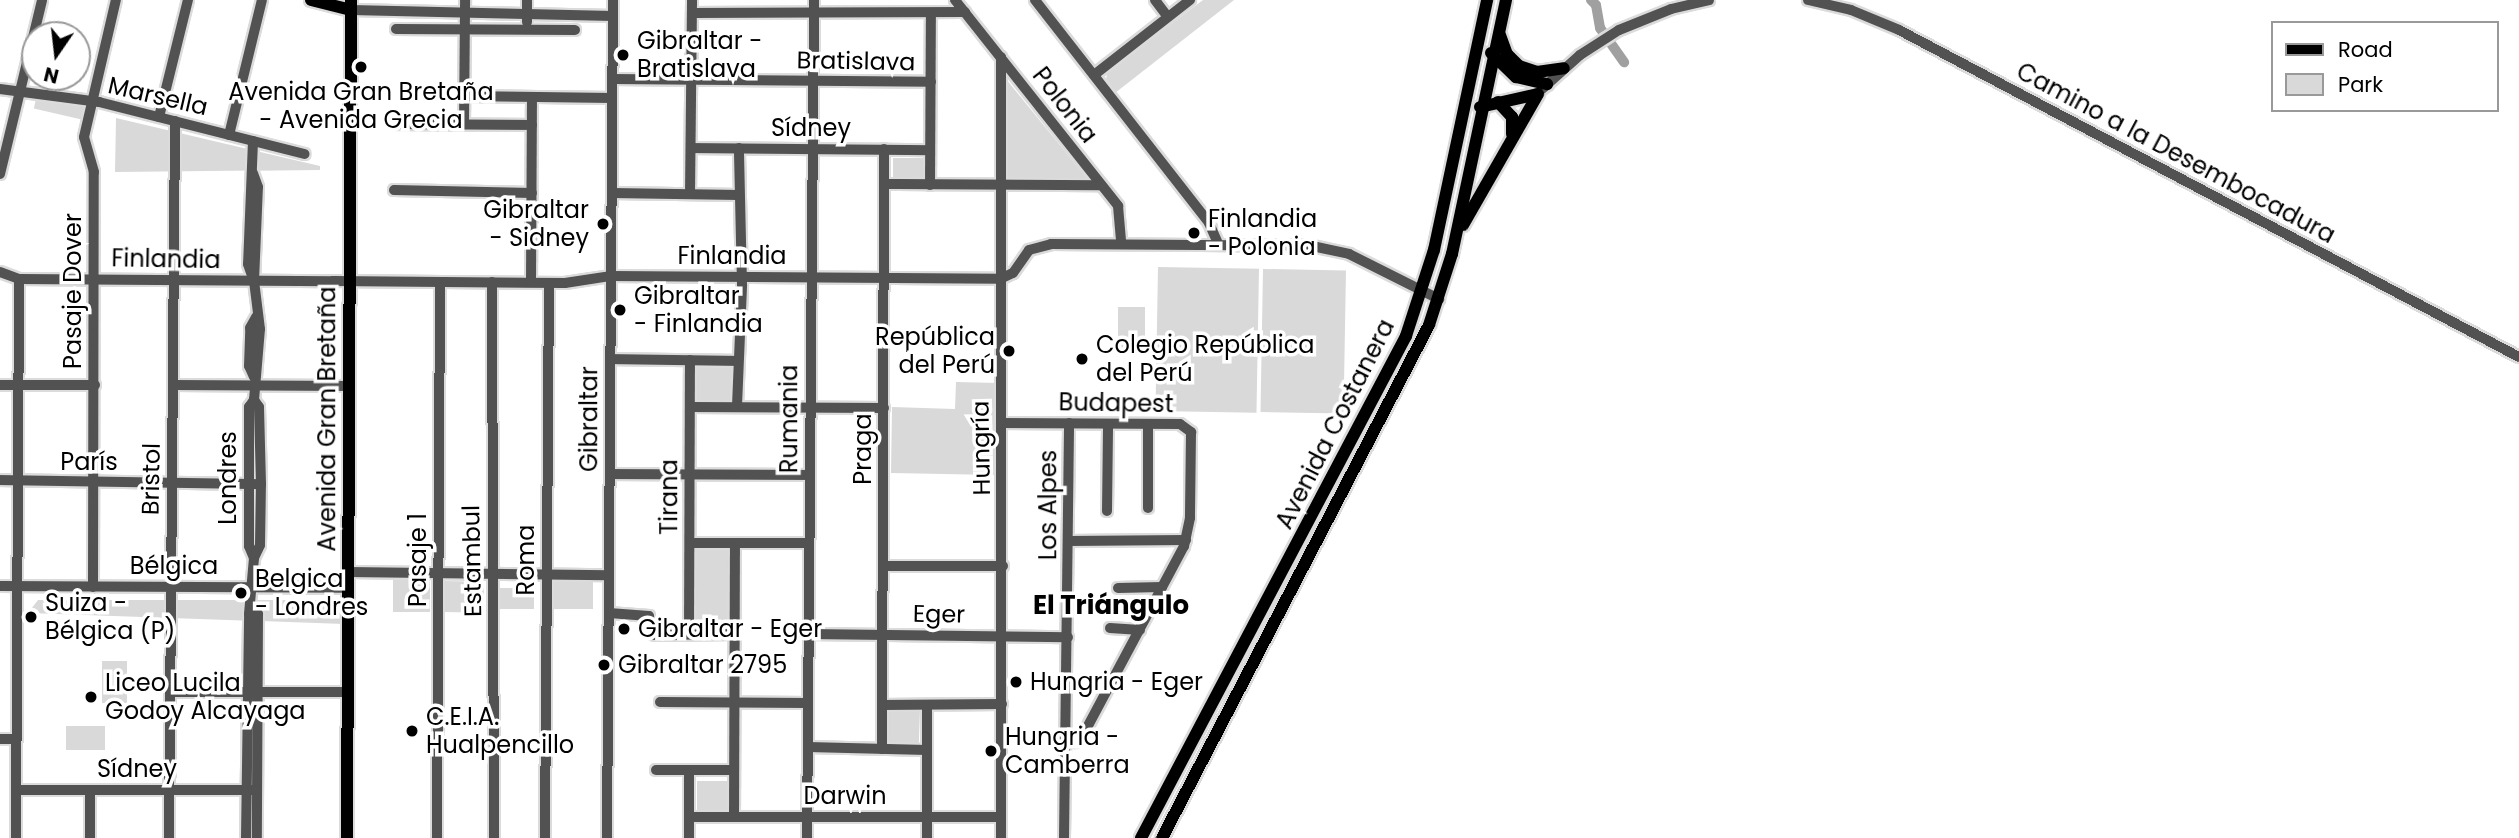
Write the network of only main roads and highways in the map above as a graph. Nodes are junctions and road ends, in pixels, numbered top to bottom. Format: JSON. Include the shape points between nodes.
{"nodes":[{"id":1,"x":1487,"y":0,"type":"edge"},
{"id":2,"x":1506,"y":0,"type":"edge"},
{"id":3,"x":316,"y":1,"type":"edge"},
{"id":4,"x":351,"y":5,"type":"edge"},
{"id":5,"x":1482,"y":26,"type":"junction"},
{"id":6,"x":1499,"y":33,"type":"junction"},
{"id":7,"x":1494,"y":57,"type":"junction"},
{"id":8,"x":1564,"y":68,"type":"road end"},
{"id":9,"x":1547,"y":84,"type":"road end"},
{"id":10,"x":1498,"y":102,"type":"junction"},
{"id":11,"x":1484,"y":105,"type":"junction"},
{"id":12,"x":1461,"y":126,"type":"junction"},
{"id":13,"x":1512,"y":134,"type":"junction"},
{"id":14,"x":1455,"y":239,"type":"junction"},
{"id":15,"x":346,"y":838,"type":"edge"},
{"id":16,"x":1141,"y":838,"type":"edge"},
{"id":17,"x":1162,"y":838,"type":"edge"}],
"edges":[{"from":1,"to":5,"type":"main road","name":"Avenida Costanera"},
{"from":2,"to":6,"type":"main road","name":"Avenida Costanera"},
{"from":3,"to":4,"type":"main road"},
{"from":4,"to":15,"type":"main road","name":"Avenida Gran Bretaña"},
{"from":5,"to":7,"type":"main road"},
{"from":5,"to":12,"type":"main road","name":"Avenida Costanera"},
{"from":6,"to":7,"type":"main road","name":"Avenida Costanera"},
{"from":6,"to":8,"type":"main road","via":[[1507,54],[1519,66],[1537,72]]},
{"from":7,"to":9,"type":"main road","via":[[1516,77]]},
{"from":7,"to":11,"type":"main road","name":"Avenida Costanera"},
{"from":10,"to":11,"type":"main road"},
{"from":10,"to":13,"type":"main road","via":[[1512,117]]},
{"from":10,"to":13,"type":"main road","via":[[1538,94]]},
{"from":11,"to":12,"type":"main road"},
{"from":11,"to":14,"type":"main road","name":"Avenida Costanera"},
{"from":12,"to":16,"type":"main road","name":"Avenida Costanera","via":[[1422,292],[1387,373]]},
{"from":13,"to":14,"type":"main road"},
{"from":14,"to":17,"type":"main road","name":"Avenida Costanera","via":[[1439,299],[1407,375]]}]}
